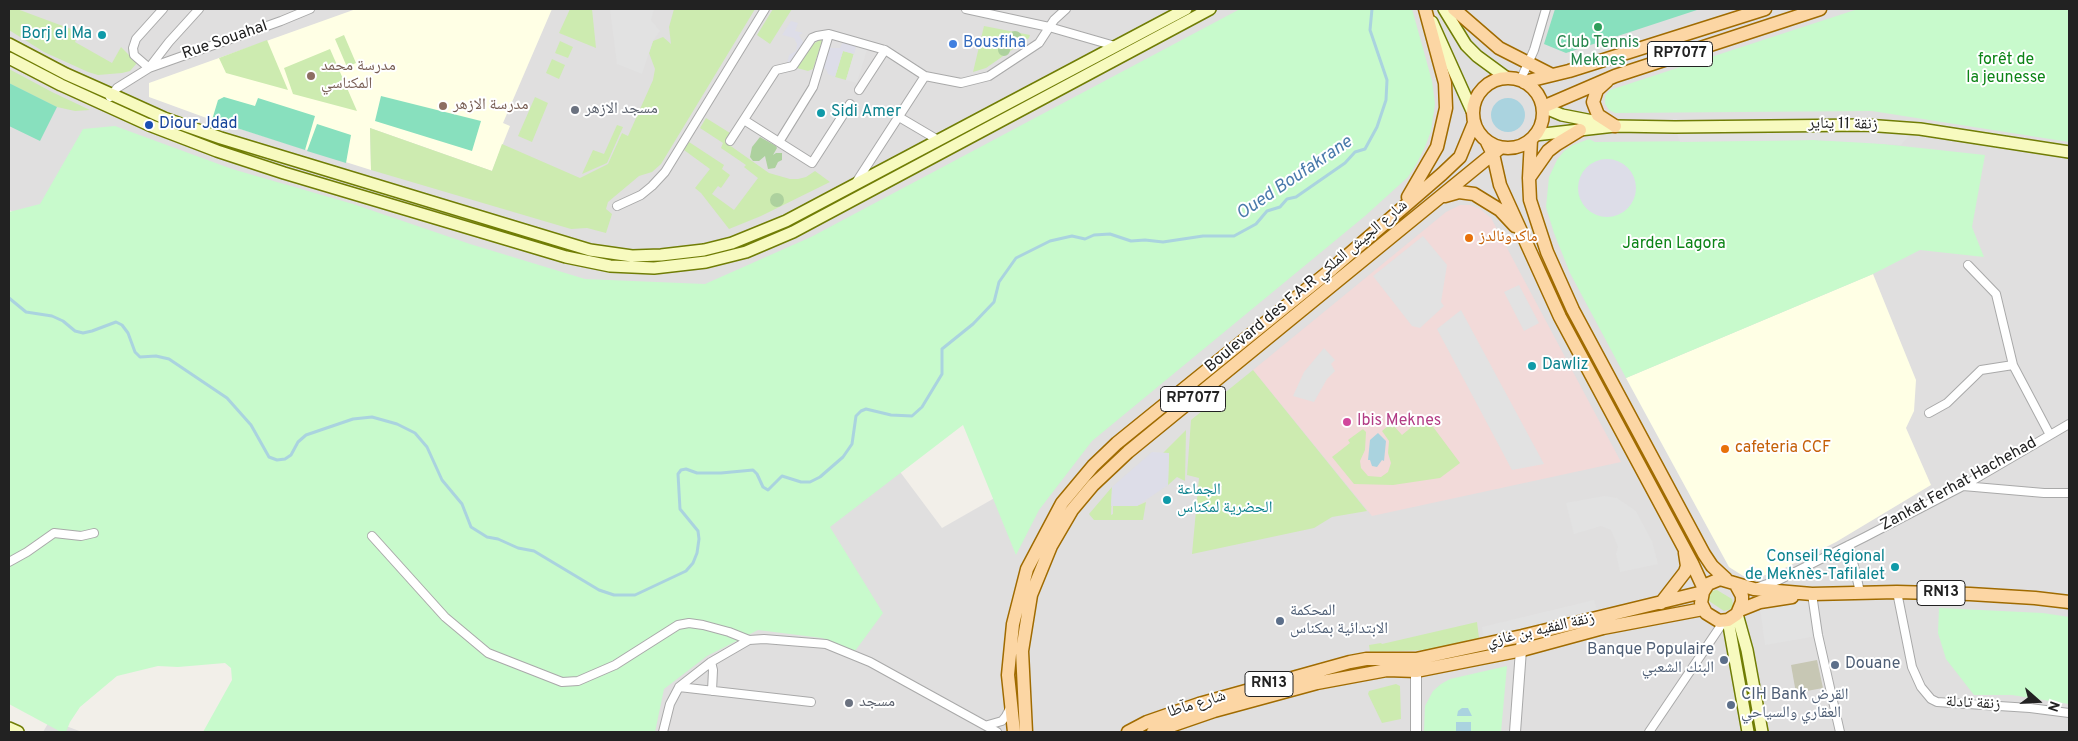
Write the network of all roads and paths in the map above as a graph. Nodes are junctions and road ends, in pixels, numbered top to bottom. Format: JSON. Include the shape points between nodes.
{"nodes":[{"id":1,"x":163,"y":9,"type":"edge"},
{"id":2,"x":199,"y":9,"type":"edge"},
{"id":3,"x":310,"y":9,"type":"edge"},
{"id":4,"x":764,"y":9,"type":"edge"},
{"id":5,"x":966,"y":9,"type":"edge"},
{"id":6,"x":1066,"y":9,"type":"edge"},
{"id":7,"x":1186,"y":9,"type":"edge"},
{"id":8,"x":1210,"y":9,"type":"edge"},
{"id":9,"x":1426,"y":9,"type":"edge"},
{"id":10,"x":1444,"y":9,"type":"edge"},
{"id":11,"x":1454,"y":9,"type":"edge"},
{"id":12,"x":1546,"y":9,"type":"edge"},
{"id":13,"x":1765,"y":9,"type":"edge"},
{"id":14,"x":1820,"y":9,"type":"edge"},
{"id":15,"x":1049,"y":27,"type":"junction"},
{"id":16,"x":829,"y":34,"type":"junction"},
{"id":17,"x":9,"y":44,"type":"edge"},
{"id":18,"x":1115,"y":46,"type":"junction"},
{"id":19,"x":885,"y":50,"type":"junction"},
{"id":20,"x":9,"y":58,"type":"edge"},
{"id":21,"x":1528,"y":64,"type":"junction"},
{"id":22,"x":149,"y":68,"type":"junction"},
{"id":23,"x":1552,"y":75,"type":"junction"},
{"id":24,"x":925,"y":76,"type":"junction"},
{"id":25,"x":1615,"y":76,"type":"junction"},
{"id":26,"x":1507,"y":78,"type":"junction"},
{"id":27,"x":1522,"y":82,"type":"junction"},
{"id":28,"x":859,"y":90,"type":"dead end"},
{"id":29,"x":111,"y":94,"type":"junction"},
{"id":30,"x":850,"y":104,"type":"dead end"},
{"id":31,"x":106,"y":106,"type":"junction"},
{"id":32,"x":1543,"y":107,"type":"junction"},
{"id":33,"x":899,"y":117,"type":"junction"},
{"id":34,"x":1473,"y":117,"type":"junction"},
{"id":35,"x":744,"y":120,"type":"junction"},
{"id":36,"x":1614,"y":126,"type":"junction"},
{"id":37,"x":1580,"y":130,"type":"junction"},
{"id":38,"x":1533,"y":137,"type":"junction"},
{"id":39,"x":938,"y":140,"type":"junction"},
{"id":40,"x":730,"y":141,"type":"dead end"},
{"id":41,"x":779,"y":142,"type":"junction"},
{"id":42,"x":1497,"y":151,"type":"junction"},
{"id":43,"x":2069,"y":152,"type":"edge"},
{"id":44,"x":1529,"y":178,"type":"junction"},
{"id":45,"x":856,"y":184,"type":"junction"},
{"id":46,"x":1440,"y":197,"type":"junction"},
{"id":47,"x":616,"y":206,"type":"dead end"},
{"id":48,"x":1402,"y":208,"type":"junction"},
{"id":49,"x":1523,"y":234,"type":"junction"},
{"id":50,"x":1968,"y":265,"type":"dead end"},
{"id":51,"x":2013,"y":365,"type":"junction"},
{"id":52,"x":1929,"y":413,"type":"dead end"},
{"id":53,"x":2069,"y":424,"type":"edge"},
{"id":54,"x":2050,"y":435,"type":"junction"},
{"id":55,"x":1963,"y":486,"type":"junction"},
{"id":56,"x":2069,"y":493,"type":"edge"},
{"id":57,"x":94,"y":533,"type":"dead end"},
{"id":58,"x":372,"y":536,"type":"dead end"},
{"id":59,"x":1849,"y":545,"type":"junction"},
{"id":60,"x":1685,"y":551,"type":"junction"},
{"id":61,"x":9,"y":562,"type":"edge"},
{"id":62,"x":1731,"y":582,"type":"junction"},
{"id":63,"x":1754,"y":589,"type":"junction"},
{"id":64,"x":1703,"y":590,"type":"junction"},
{"id":65,"x":1860,"y":592,"type":"junction"},
{"id":66,"x":1897,"y":592,"type":"junction"},
{"id":67,"x":1812,"y":594,"type":"junction"},
{"id":68,"x":1663,"y":602,"type":"junction"},
{"id":69,"x":2069,"y":602,"type":"edge"},
{"id":70,"x":1703,"y":609,"type":"junction"},
{"id":71,"x":1732,"y":616,"type":"junction"},
{"id":72,"x":1522,"y":636,"type":"junction"},
{"id":73,"x":749,"y":640,"type":"junction"},
{"id":74,"x":1522,"y":650,"type":"junction"},
{"id":75,"x":711,"y":662,"type":"junction"},
{"id":76,"x":1416,"y":665,"type":"junction"},
{"id":77,"x":679,"y":687,"type":"junction"},
{"id":78,"x":712,"y":691,"type":"junction"},
{"id":79,"x":810,"y":702,"type":"dead end"},
{"id":80,"x":1011,"y":704,"type":"junction"},
{"id":81,"x":2069,"y":713,"type":"edge"},
{"id":82,"x":988,"y":726,"type":"junction"},
{"id":83,"x":9,"y":728,"type":"edge"},
{"id":84,"x":18,"y":732,"type":"edge"},
{"id":85,"x":663,"y":732,"type":"edge"},
{"id":86,"x":997,"y":732,"type":"edge"},
{"id":87,"x":1014,"y":732,"type":"edge"},
{"id":88,"x":1026,"y":732,"type":"edge"},
{"id":89,"x":1128,"y":732,"type":"edge"},
{"id":90,"x":1153,"y":732,"type":"edge"},
{"id":91,"x":1416,"y":732,"type":"edge"},
{"id":92,"x":1516,"y":732,"type":"edge"},
{"id":93,"x":1649,"y":732,"type":"edge"},
{"id":94,"x":1748,"y":732,"type":"edge"},
{"id":95,"x":1762,"y":732,"type":"edge"},
{"id":96,"x":1840,"y":732,"type":"edge"}],
"edges":[{"from":1,"to":22,"type":"street","via":[[136,39],[133,48],[134,55]]},
{"from":2,"to":22,"type":"street"},
{"from":3,"to":22,"type":"street","name":"Rue Souahal"},
{"from":4,"to":47,"type":"street","via":[[665,172],[646,190]]},
{"from":5,"to":15,"type":"street"},
{"from":6,"to":15,"type":"street"},
{"from":7,"to":18,"type":"main road"},
{"from":8,"to":31,"type":"main road","via":[[792,232],[746,252],[684,266],[632,268],[566,257],[284,173],[217,151]]},
{"from":9,"to":34,"type":"main road"},
{"from":9,"to":48,"type":"main road","via":[[1445,83],[1445,118],[1438,147]]},
{"from":10,"to":26,"type":"main road","via":[[1466,44]]},
{"from":11,"to":21,"type":"main road","via":[[1499,48]]},
{"from":12,"to":21,"type":"street"},
{"from":13,"to":23,"type":"main road","number":"RP7077"},
{"from":14,"to":25,"type":"main road","number":"RP7077"},
{"from":15,"to":18,"type":"street"},
{"from":15,"to":24,"type":"street","via":[[1039,43],[989,76],[961,83]]},
{"from":16,"to":19,"type":"street"},
{"from":16,"to":35,"type":"street","via":[[812,38],[793,66],[776,70]]},
{"from":16,"to":41,"type":"street","via":[[813,87]]},
{"from":17,"to":29,"type":"main road"},
{"from":18,"to":39,"type":"main road"},
{"from":19,"to":24,"type":"street"},
{"from":19,"to":28,"type":"street"},
{"from":20,"to":31,"type":"main road"},
{"from":21,"to":23,"type":"main road"},
{"from":21,"to":27,"type":"street"},
{"from":22,"to":29,"type":"street","name":"Rue Souahal"},
{"from":23,"to":27,"type":"main road","number":"RP7077"},
{"from":24,"to":33,"type":"street"},
{"from":25,"to":32,"type":"main road","number":"RP7077"},
{"from":25,"to":36,"type":"main road","via":[[1596,90],[1593,102],[1598,115]]},
{"from":26,"to":27,"type":"main road","number":"RP7077"},
{"from":26,"to":34,"type":"main road","number":"RP7077","via":[[1497,80],[1480,92]]},
{"from":27,"to":32,"type":"main road","via":[[1534,90]]},
{"from":29,"to":31,"type":"street"},
{"from":29,"to":45,"type":"main road","via":[[164,118],[288,160],[612,254],[676,254],[732,243],[786,221]]},
{"from":30,"to":41,"type":"street","via":[[812,163]]},
{"from":32,"to":36,"type":"main road","via":[[1562,115]]},
{"from":32,"to":38,"type":"main road","via":[[1542,118]]},
{"from":33,"to":39,"type":"street"},
{"from":33,"to":45,"type":"street"},
{"from":34,"to":42,"type":"main road","via":[[1476,130]]},
{"from":34,"to":48,"type":"main road","name":"Boulevard des F.A.R شارع الجيش الملكي","number":"RP7077","via":[[1460,157]]},
{"from":35,"to":40,"type":"street"},
{"from":35,"to":41,"type":"street"},
{"from":36,"to":37,"type":"main road"},
{"from":36,"to":43,"type":"main road","name":"زنقة 11 يناير","via":[[1865,125],[1946,133]]},
{"from":37,"to":38,"type":"main road"},
{"from":37,"to":44,"type":"main road","via":[[1548,152]]},
{"from":38,"to":42,"type":"main road","number":"RP7077","via":[[1521,145]]},
{"from":38,"to":44,"type":"main road"},
{"from":39,"to":45,"type":"main road"},
{"from":42,"to":46,"type":"main road","name":"Boulevard des F.A.R شارع الجيش الملكي","number":"RP7077"},
{"from":42,"to":49,"type":"main road","via":[[1500,185]]},
{"from":44,"to":62,"type":"main road","via":[[1536,224],[1573,310],[1704,554],[1712,566]]},
{"from":46,"to":49,"type":"main road","via":[[1459,192],[1474,194],[1500,210]]},
{"from":46,"to":88,"type":"main road","name":"Boulevard des F.A.R شارع الجيش الملكي","number":"RP7077","via":[[1115,463],[1072,510],[1051,546],[1031,595],[1022,651]]},
{"from":48,"to":80,"type":"main road","name":"Boulevard des F.A.R شارع الجيش الملكي","number":"RP7077","via":[[1117,443],[1076,484],[1042,539],[1027,569],[1018,598],[1009,648]]},
{"from":49,"to":60,"type":"main road","via":[[1560,317]]},
{"from":50,"to":51,"type":"street","via":[[1996,294]]},
{"from":51,"to":52,"type":"street","via":[[1981,370],[1948,403]]},
{"from":51,"to":54,"type":"street"},
{"from":53,"to":54,"type":"street","name":"Zankat Ferhat Hachehad"},
{"from":54,"to":55,"type":"street","name":"Zankat Ferhat Hachehad"},
{"from":55,"to":56,"type":"street"},
{"from":55,"to":59,"type":"street","name":"Zankat Ferhat Hachehad"},
{"from":57,"to":61,"type":"street","via":[[81,536],[54,532]]},
{"from":58,"to":73,"type":"street","via":[[445,617],[488,653],[562,682],[578,681],[615,665],[678,625],[704,625]]},
{"from":59,"to":63,"type":"street","name":"Zankat Ferhat Hachehad"},
{"from":59,"to":65,"type":"street"},
{"from":60,"to":64,"type":"main road"},
{"from":60,"to":68,"type":"main road","via":[[1685,572]]},
{"from":62,"to":63,"type":"main road","number":"RN13"},
{"from":62,"to":64,"type":"main road","number":"RN13","via":[[1714,581]]},
{"from":62,"to":71,"type":"main road","via":[[1742,596]]},
{"from":63,"to":67,"type":"main road","number":"RN13"},
{"from":64,"to":68,"type":"main road","number":"RN13"},
{"from":64,"to":70,"type":"main road"},
{"from":65,"to":66,"type":"main road","number":"RN13"},
{"from":65,"to":67,"type":"main road","number":"RN13"},
{"from":66,"to":69,"type":"main road","number":"RN13","via":[[2011,596]]},
{"from":66,"to":81,"type":"street","name":"زنقة تادلة","via":[[1912,668],[1931,699]]},
{"from":67,"to":71,"type":"main road","number":"RN13","via":[[1760,602]]},
{"from":67,"to":96,"type":"street"},
{"from":68,"to":72,"type":"main road","name":"زنقة الفقيه بن غازي","number":"RN13"},
{"from":70,"to":71,"type":"main road","via":[[1709,617]]},
{"from":70,"to":74,"type":"main road","number":"RN13","via":[[1603,628]]},
{"from":71,"to":93,"type":"street"},
{"from":71,"to":94,"type":"main road","via":[[1734,652]]},
{"from":71,"to":95,"type":"main road","via":[[1746,650]]},
{"from":72,"to":74,"type":"street"},
{"from":72,"to":76,"type":"main road","name":"زنقة الفقيه بن غازي","number":"RN13"},
{"from":73,"to":75,"type":"street"},
{"from":73,"to":82,"type":"street","via":[[826,644],[870,662]]},
{"from":74,"to":76,"type":"main road","number":"RN13"},
{"from":74,"to":92,"type":"street"},
{"from":75,"to":77,"type":"street"},
{"from":75,"to":78,"type":"street"},
{"from":76,"to":89,"type":"main road","name":"شارع مآطا","number":"RN13","via":[[1366,659],[1350,662],[1199,704]]},
{"from":76,"to":90,"type":"main road","number":"RN13","via":[[1317,683],[1214,711]]},
{"from":76,"to":91,"type":"street"},
{"from":77,"to":78,"type":"street"},
{"from":77,"to":85,"type":"street","via":[[670,704]]},
{"from":78,"to":79,"type":"street"},
{"from":80,"to":82,"type":"street","via":[[1002,720]]},
{"from":80,"to":87,"type":"main road","name":"Boulevard des F.A.R شارع الجيش الملكي","number":"RP7077"},
{"from":82,"to":86,"type":"street"},
{"from":83,"to":84,"type":"main road"}]}
